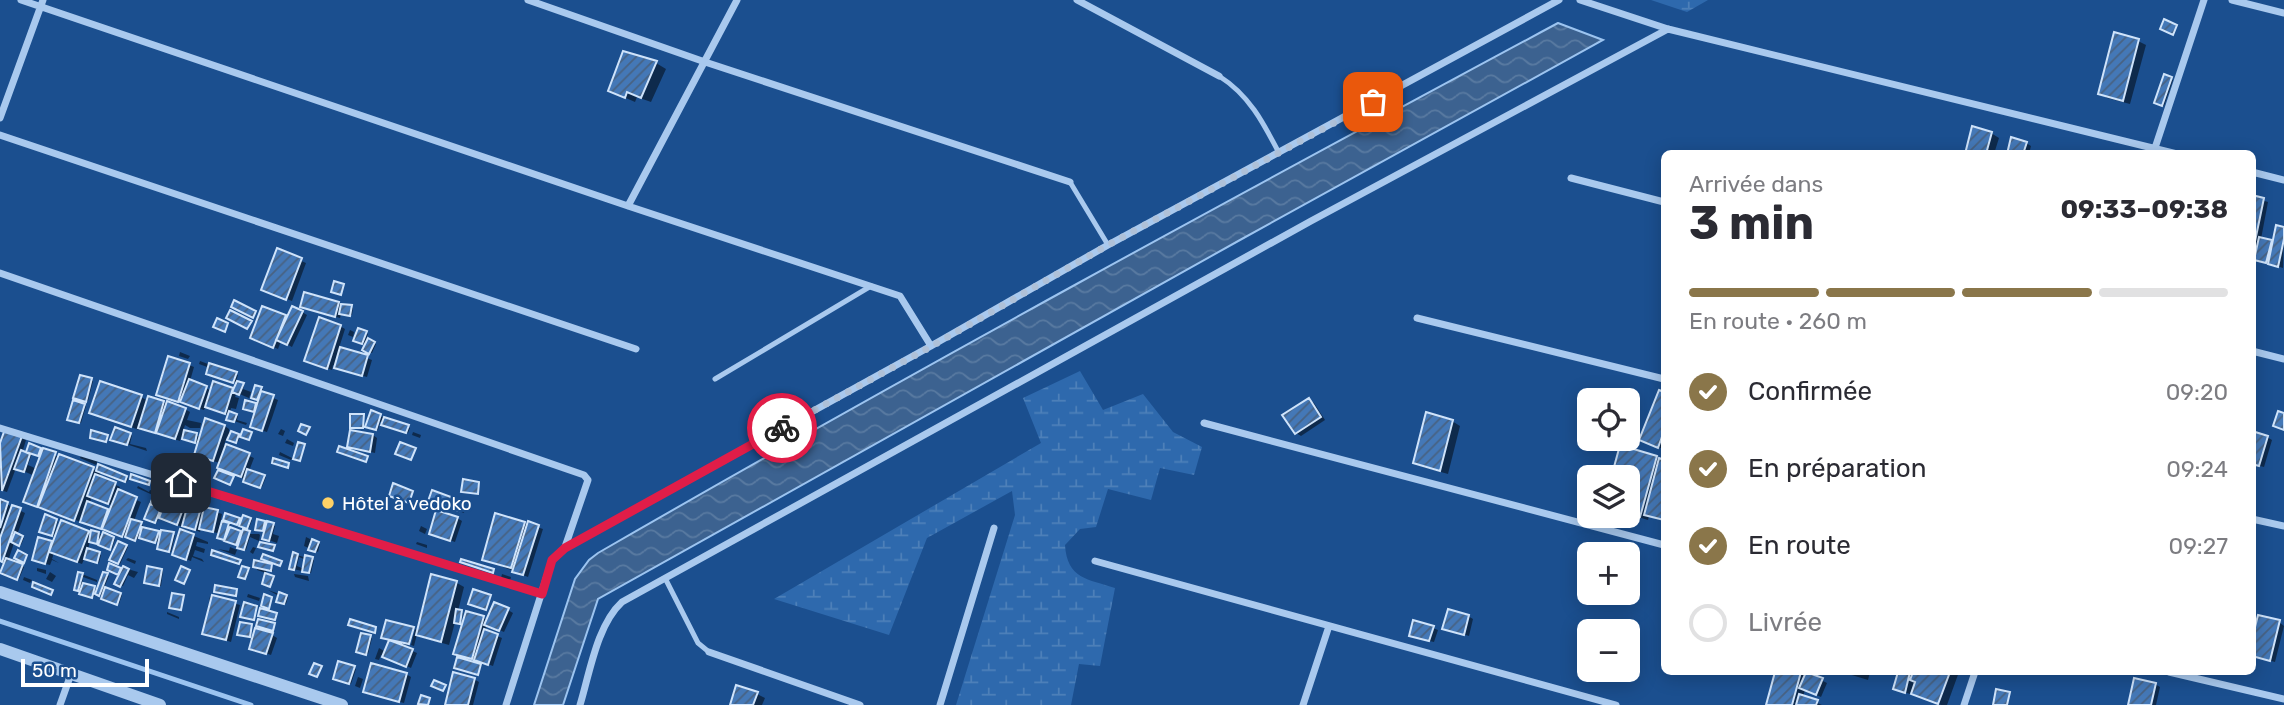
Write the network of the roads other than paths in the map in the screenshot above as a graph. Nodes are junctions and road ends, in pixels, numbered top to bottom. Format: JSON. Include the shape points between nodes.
{"nodes":[{"id":1,"x":21,"y":0,"type":"edge"},
{"id":2,"x":528,"y":0,"type":"edge"},
{"id":3,"x":737,"y":0,"type":"edge"},
{"id":4,"x":1077,"y":0,"type":"edge"},
{"id":5,"x":1559,"y":0,"type":"edge"},
{"id":6,"x":1580,"y":0,"type":"edge"},
{"id":7,"x":2204,"y":0,"type":"edge"},
{"id":8,"x":2232,"y":0,"type":"edge"},
{"id":9,"x":42,"y":4,"type":"edge"},
{"id":10,"x":2284,"y":13,"type":"edge"},
{"id":11,"x":1668,"y":29,"type":"junction"},
{"id":12,"x":705,"y":62,"type":"junction"},
{"id":13,"x":1219,"y":76,"type":"joint"},
{"id":14,"x":0,"y":118,"type":"edge"},
{"id":15,"x":0,"y":135,"type":"edge"},
{"id":16,"x":2150,"y":150,"type":"edge"},
{"id":17,"x":2154,"y":150,"type":"edge"},
{"id":18,"x":1279,"y":153,"type":"junction"},
{"id":19,"x":2256,"y":173,"type":"edge"},
{"id":20,"x":1571,"y":178,"type":"dead end"},
{"id":21,"x":2284,"y":180,"type":"edge"},
{"id":22,"x":1070,"y":182,"type":"joint"},
{"id":23,"x":1661,"y":201,"type":"edge"},
{"id":24,"x":628,"y":206,"type":"junction"},
{"id":25,"x":1108,"y":245,"type":"junction"},
{"id":26,"x":0,"y":273,"type":"edge"},
{"id":27,"x":871,"y":286,"type":"junction"},
{"id":28,"x":1417,"y":318,"type":"dead end"},
{"id":29,"x":932,"y":346,"type":"junction"},
{"id":30,"x":636,"y":349,"type":"dead end"},
{"id":31,"x":2256,"y":352,"type":"edge"},
{"id":32,"x":2284,"y":359,"type":"edge"},
{"id":33,"x":1661,"y":378,"type":"edge"},
{"id":34,"x":715,"y":379,"type":"dead end"},
{"id":35,"x":1204,"y":423,"type":"dead end"},
{"id":36,"x":0,"y":428,"type":"edge"},
{"id":37,"x":2256,"y":520,"type":"edge"},
{"id":38,"x":2284,"y":526,"type":"edge"},
{"id":39,"x":994,"y":528,"type":"dead end"},
{"id":40,"x":1661,"y":543,"type":"edge"},
{"id":41,"x":565,"y":548,"type":"junction"},
{"id":42,"x":1096,"y":561,"type":"dead end"},
{"id":43,"x":665,"y":578,"type":"junction"},
{"id":44,"x":0,"y":592,"type":"edge"},
{"id":45,"x":542,"y":594,"type":"junction"},
{"id":46,"x":1329,"y":626,"type":"junction"},
{"id":47,"x":0,"y":649,"type":"edge"},
{"id":48,"x":709,"y":652,"type":"joint"},
{"id":49,"x":71,"y":674,"type":"junction"},
{"id":50,"x":1974,"y":675,"type":"edge"},
{"id":51,"x":2182,"y":675,"type":"edge"},
{"id":52,"x":2284,"y":699,"type":"edge"},
{"id":53,"x":60,"y":705,"type":"edge"},
{"id":54,"x":160,"y":705,"type":"edge"},
{"id":55,"x":342,"y":705,"type":"edge"},
{"id":56,"x":506,"y":705,"type":"edge"},
{"id":57,"x":580,"y":705,"type":"edge"},
{"id":58,"x":860,"y":705,"type":"edge"},
{"id":59,"x":940,"y":705,"type":"edge"},
{"id":60,"x":1303,"y":705,"type":"edge"},
{"id":61,"x":1616,"y":705,"type":"edge"},
{"id":62,"x":1964,"y":705,"type":"edge"}],
"edges":[{"from":1,"to":9,"type":"street"},
{"from":2,"to":12,"type":"street"},
{"from":3,"to":12,"type":"street"},
{"from":4,"to":13,"type":"street"},
{"from":5,"to":18,"type":"street"},
{"from":6,"to":11,"type":"street"},
{"from":7,"to":17,"type":"street"},
{"from":8,"to":10,"type":"street"},
{"from":9,"to":14,"type":"street"},
{"from":9,"to":24,"type":"street"},
{"from":11,"to":16,"type":"street"},
{"from":11,"to":43,"type":"street"},
{"from":12,"to":22,"type":"street"},
{"from":12,"to":24,"type":"street"},
{"from":13,"to":18,"type":"lane","via":[[1257,111]]},
{"from":15,"to":30,"type":"street"},
{"from":18,"to":25,"type":"street"},
{"from":19,"to":21,"type":"street"},
{"from":20,"to":23,"type":"street"},
{"from":22,"to":25,"type":"lane"},
{"from":24,"to":27,"type":"street"},
{"from":25,"to":29,"type":"street"},
{"from":26,"to":41,"type":"street","via":[[584,475],[588,480]]},
{"from":27,"to":29,"type":"street","via":[[900,296]]},
{"from":27,"to":34,"type":"lane"},
{"from":28,"to":33,"type":"street"},
{"from":29,"to":41,"type":"street"},
{"from":31,"to":32,"type":"street"},
{"from":35,"to":40,"type":"street"},
{"from":36,"to":45,"type":"street"},
{"from":37,"to":38,"type":"street"},
{"from":39,"to":59,"type":"street"},
{"from":41,"to":45,"type":"street","via":[[552,560]]},
{"from":42,"to":46,"type":"street"},
{"from":43,"to":48,"type":"lane","via":[[698,643]]},
{"from":43,"to":57,"type":"street","via":[[613,611]]},
{"from":44,"to":55,"type":"street"},
{"from":45,"to":56,"type":"street"},
{"from":46,"to":60,"type":"street"},
{"from":46,"to":61,"type":"street"},
{"from":47,"to":49,"type":"street"},
{"from":48,"to":58,"type":"street"},
{"from":49,"to":53,"type":"street"},
{"from":49,"to":54,"type":"street"},
{"from":50,"to":62,"type":"street"},
{"from":51,"to":52,"type":"street"}]}
